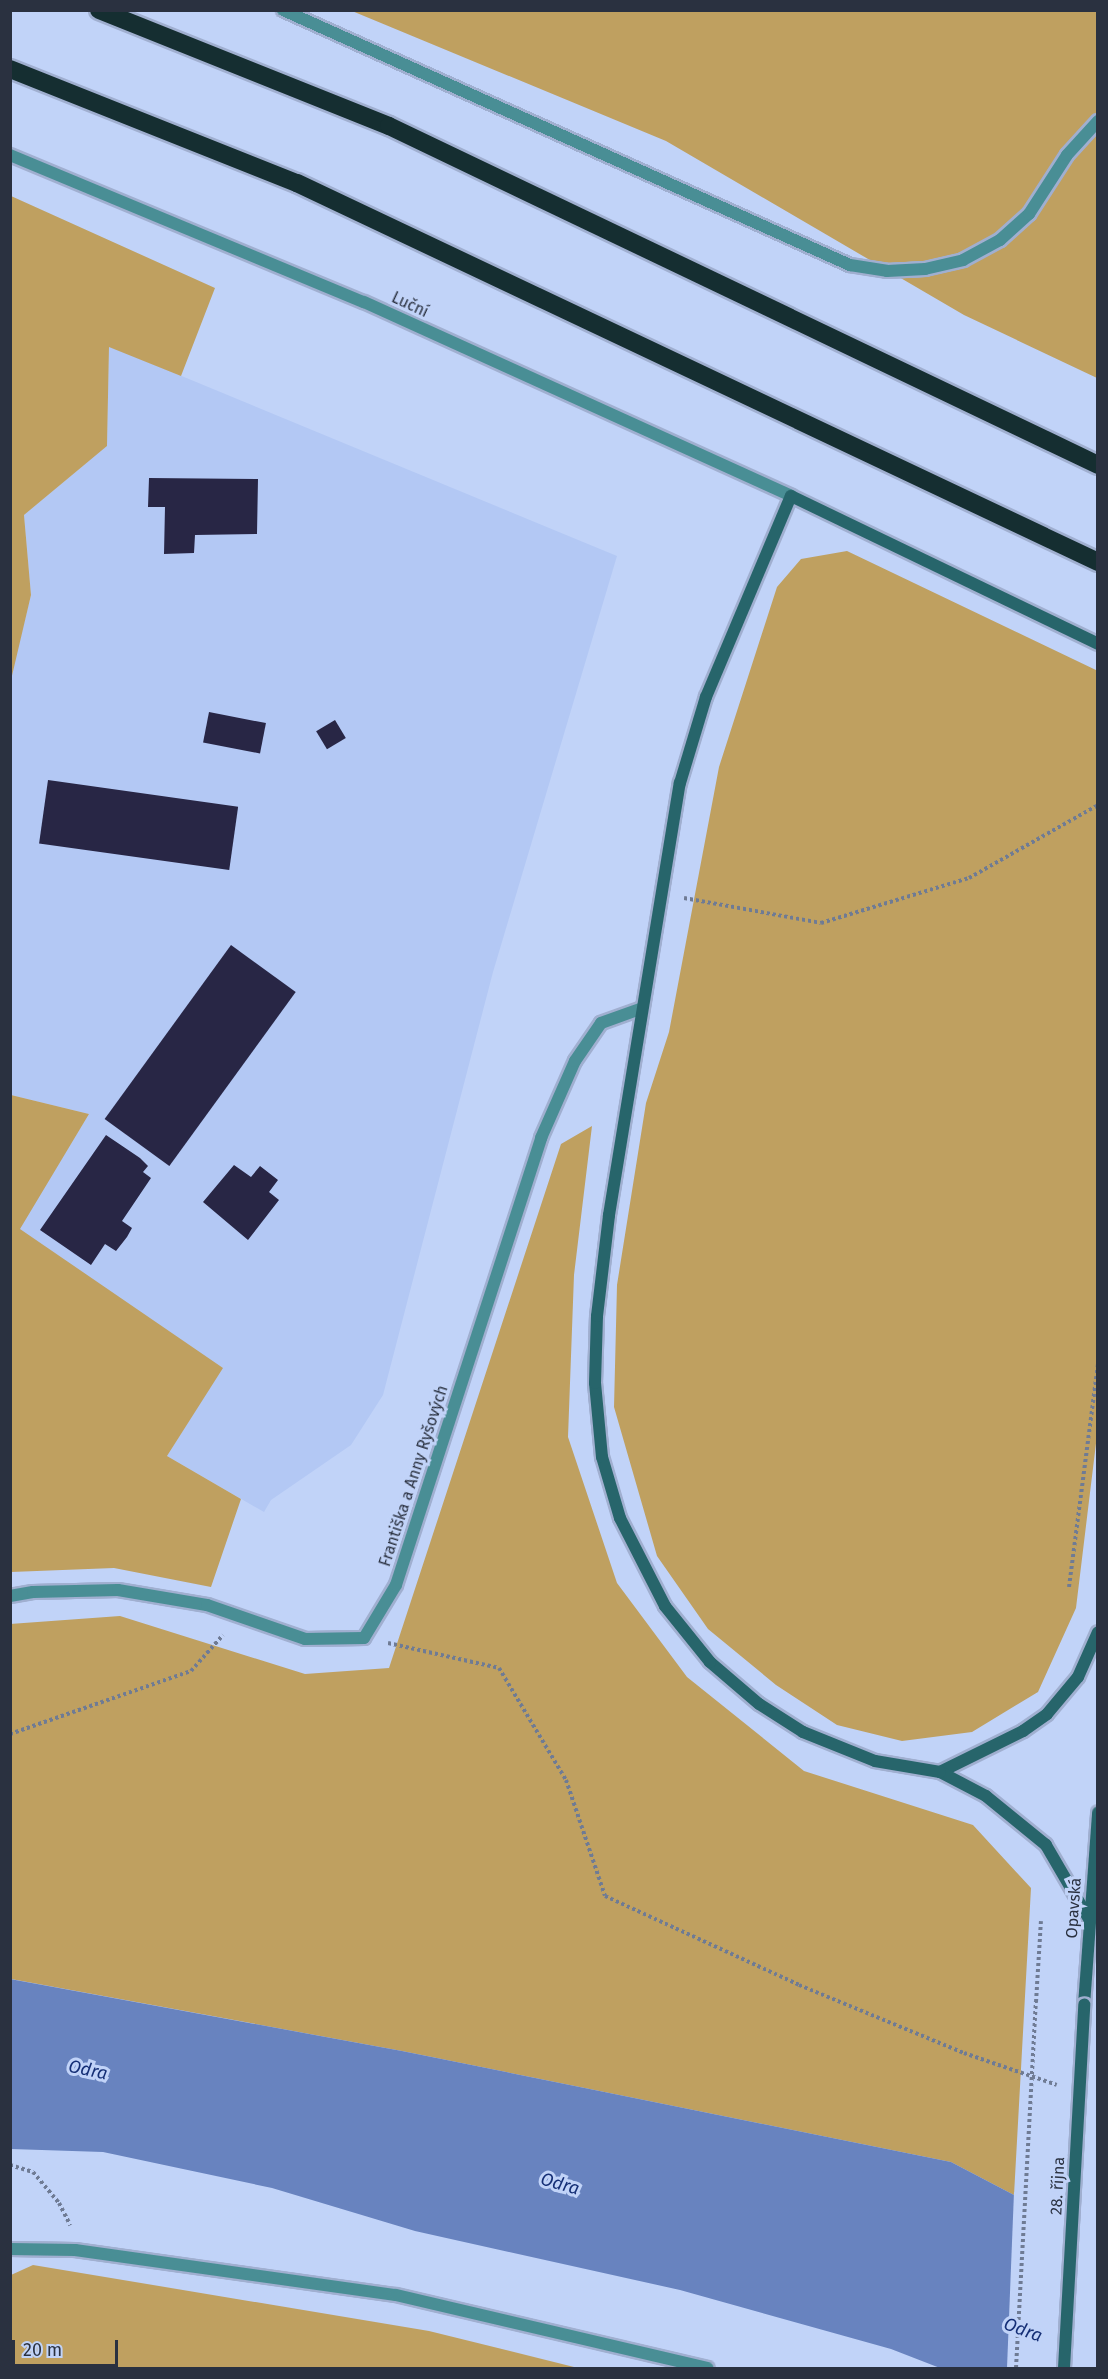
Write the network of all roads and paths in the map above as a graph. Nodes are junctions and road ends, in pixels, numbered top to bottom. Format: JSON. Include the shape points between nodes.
{"nodes":[{"id":1,"x":99,"y":10,"type":"edge"},
{"id":2,"x":283,"y":10,"type":"edge"},
{"id":3,"x":10,"y":69,"type":"edge"},
{"id":4,"x":1098,"y":121,"type":"edge"},
{"id":5,"x":10,"y":154,"type":"edge"},
{"id":6,"x":1098,"y":465,"type":"edge"},
{"id":7,"x":791,"y":496,"type":"junction"},
{"id":8,"x":1098,"y":562,"type":"edge"},
{"id":9,"x":1098,"y":644,"type":"edge"},
{"id":10,"x":1098,"y":805,"type":"edge"},
{"id":11,"x":659,"y":894,"type":"junction"},
{"id":12,"x":640,"y":1009,"type":"junction"},
{"id":13,"x":1098,"y":1364,"type":"edge"},
{"id":14,"x":1069,"y":1587,"type":"dead end"},
{"id":15,"x":10,"y":1596,"type":"edge"},
{"id":16,"x":239,"y":1616,"type":"junction"},
{"id":17,"x":1098,"y":1632,"type":"edge"},
{"id":18,"x":364,"y":1638,"type":"junction"},
{"id":19,"x":10,"y":1734,"type":"edge"},
{"id":20,"x":940,"y":1772,"type":"junction"},
{"id":21,"x":1098,"y":1813,"type":"edge"},
{"id":22,"x":1089,"y":1919,"type":"junction"},
{"id":23,"x":1041,"y":1921,"type":"dead end"},
{"id":24,"x":1084,"y":2005,"type":"joint"},
{"id":25,"x":1064,"y":2088,"type":"dead end"},
{"id":26,"x":10,"y":2165,"type":"edge"},
{"id":27,"x":10,"y":2249,"type":"edge"},
{"id":28,"x":75,"y":2250,"type":"junction"},
{"id":29,"x":708,"y":2368,"type":"edge"},
{"id":30,"x":1016,"y":2368,"type":"edge"},
{"id":31,"x":1064,"y":2368,"type":"edge"}],
"edges":[{"from":1,"to":6,"type":"highway","via":[[388,126]]},
{"from":2,"to":4,"type":"street","via":[[850,265],[887,271],[925,269],[963,260],[1000,240],[1029,214],[1067,155]]},
{"from":3,"to":8,"type":"highway","via":[[297,183]]},
{"from":5,"to":7,"type":"street","name":"Luční","via":[[364,302]]},
{"from":7,"to":9,"type":"main road"},
{"from":7,"to":11,"type":"main road","via":[[696,728],[680,783]]},
{"from":10,"to":11,"type":"path","via":[[969,878],[821,923]]},
{"from":11,"to":12,"type":"main road"},
{"from":12,"to":18,"type":"street","name":"Františka a Anny Ryšových","via":[[601,1023],[575,1061],[558,1099],[396,1585]]},
{"from":12,"to":20,"type":"main road","via":[[609,1215],[595,1348],[602,1457],[620,1518],[648,1578],[683,1631],[710,1662],[759,1704],[803,1732],[842,1750],[894,1766]]},
{"from":13,"to":14,"type":"path"},
{"from":15,"to":16,"type":"street","via":[[118,1590],[207,1605]]},
{"from":16,"to":18,"type":"street","via":[[305,1639]]},
{"from":16,"to":19,"type":"path","via":[[191,1671]]},
{"from":17,"to":20,"type":"main road","via":[[1078,1677],[1047,1714],[1023,1731]]},
{"from":18,"to":25,"type":"path","via":[[500,1668],[566,1780],[605,1896],[799,1985],[964,2054]]},
{"from":20,"to":22,"type":"main road","via":[[986,1796],[1030,1829],[1059,1863]]},
{"from":21,"to":22,"type":"main road","name":"Opavská"},
{"from":22,"to":24,"type":"main road","name":"Opavská"},
{"from":23,"to":30,"type":"path","bridge":true},
{"from":24,"to":31,"type":"main road","name":"28. října","bridge":true},
{"from":26,"to":28,"type":"path","via":[[33,2172],[50,2190],[69,2218]]},
{"from":27,"to":28,"type":"street"},
{"from":28,"to":29,"type":"street","via":[[396,2295]]}]}
